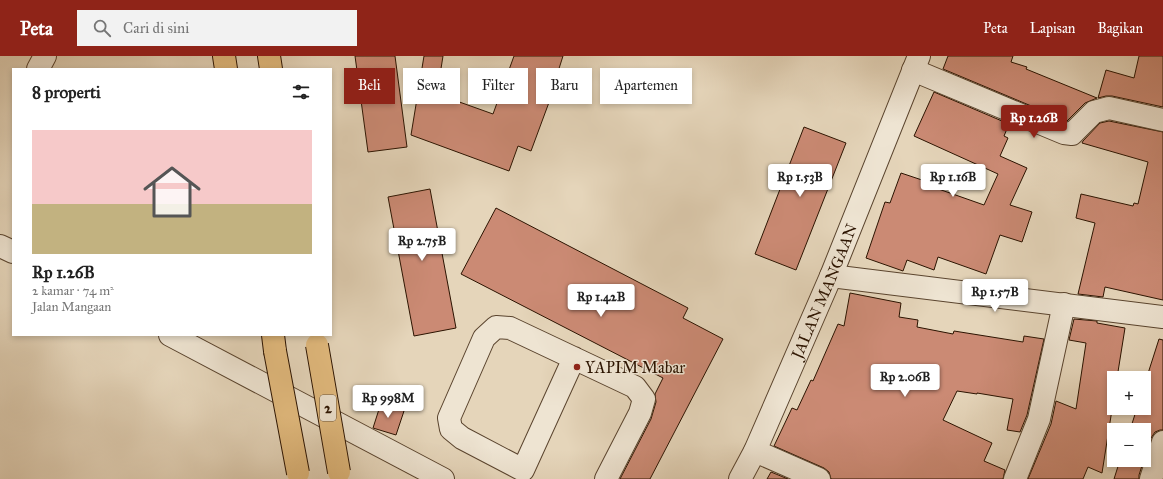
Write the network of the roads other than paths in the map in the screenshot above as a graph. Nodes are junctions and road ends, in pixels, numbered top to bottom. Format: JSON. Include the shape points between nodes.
{"nodes":[{"id":1,"x":45,"y":56,"type":"edge"},
{"id":2,"x":224,"y":56,"type":"edge"},
{"id":3,"x":269,"y":56,"type":"edge"},
{"id":4,"x":916,"y":63,"type":"edge"},
{"id":5,"x":39,"y":68,"type":"edge"},
{"id":6,"x":226,"y":68,"type":"edge"},
{"id":7,"x":271,"y":68,"type":"edge"},
{"id":8,"x":1163,"y":120,"type":"edge"},
{"id":9,"x":0,"y":246,"type":"edge"},
{"id":10,"x":12,"y":252,"type":"edge"},
{"id":11,"x":831,"y":276,"type":"junction"},
{"id":12,"x":1064,"y":304,"type":"junction"},
{"id":13,"x":1163,"y":317,"type":"edge"},
{"id":14,"x":172,"y":336,"type":"edge"},
{"id":15,"x":316,"y":340,"type":"edge"},
{"id":16,"x":274,"y":343,"type":"edge"},
{"id":17,"x":574,"y":358,"type":"junction"},
{"id":18,"x":1163,"y":442,"type":"edge"},
{"id":19,"x":755,"y":451,"type":"junction"},
{"id":20,"x":339,"y":475,"type":"edge"},
{"id":21,"x":298,"y":476,"type":"edge"},
{"id":22,"x":527,"y":476,"type":"edge"},
{"id":23,"x":443,"y":479,"type":"edge"},
{"id":24,"x":606,"y":479,"type":"edge"},
{"id":25,"x":740,"y":479,"type":"edge"},
{"id":26,"x":819,"y":479,"type":"edge"},
{"id":27,"x":1015,"y":479,"type":"edge"},
{"id":28,"x":1151,"y":479,"type":"edge"}],
"edges":[{"from":1,"to":5,"type":"street"},
{"from":2,"to":6,"type":"highway"},
{"from":3,"to":7,"type":"highway"},
{"from":4,"to":8,"type":"street","via":[[1064,133],[1072,134],[1094,112],[1109,108]]},
{"from":4,"to":11,"type":"street","name":"JALAN MANGAAN"},
{"from":9,"to":10,"type":"street"},
{"from":11,"to":12,"type":"street"},
{"from":11,"to":19,"type":"street","name":"JALAN MANGAAN"},
{"from":12,"to":13,"type":"street"},
{"from":12,"to":27,"type":"street","via":[[1039,419]]},
{"from":14,"to":23,"type":"street"},
{"from":15,"to":20,"type":"highway","number":"2","bridge":true},
{"from":16,"to":21,"type":"highway","bridge":true},
{"from":17,"to":22,"type":"street"},
{"from":17,"to":22,"type":"street","via":[[510,328],[496,327],[484,338],[449,418],[451,429],[462,438]]},
{"from":17,"to":24,"type":"street","via":[[635,387],[644,399],[640,413]]},
{"from":18,"to":28,"type":"street"},
{"from":19,"to":25,"type":"street","name":"JALAN MANGAAN"},
{"from":19,"to":26,"type":"street"}]}
